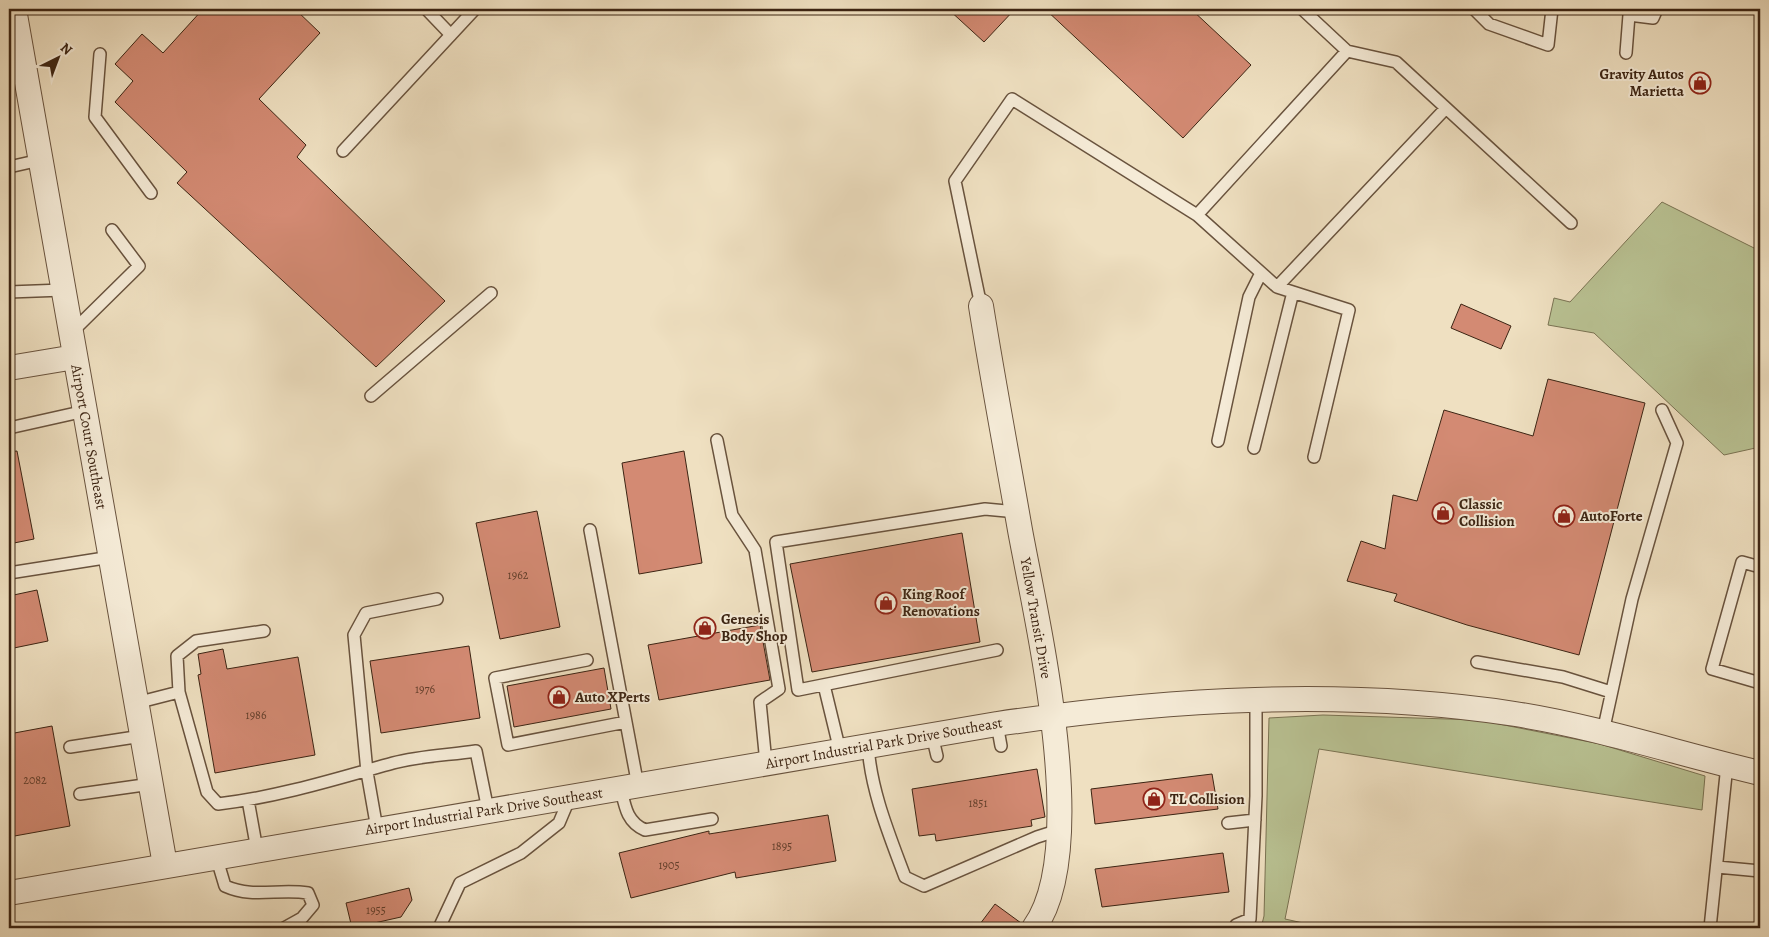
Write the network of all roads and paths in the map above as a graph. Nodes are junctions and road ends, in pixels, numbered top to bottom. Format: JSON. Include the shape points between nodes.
{"nodes":[{"id":1,"x":14,"y":9,"type":"edge"},
{"id":2,"x":475,"y":9,"type":"edge"},
{"id":3,"x":1302,"y":9,"type":"edge"},
{"id":4,"x":1474,"y":9,"type":"edge"},
{"id":5,"x":1552,"y":9,"type":"edge"},
{"id":6,"x":1657,"y":9,"type":"edge"},
{"id":7,"x":428,"y":11,"type":"dead end"},
{"id":8,"x":450,"y":35,"type":"junction"},
{"id":9,"x":1347,"y":51,"type":"junction"},
{"id":10,"x":1626,"y":53,"type":"dead end"},
{"id":11,"x":100,"y":54,"type":"dead end"},
{"id":12,"x":1446,"y":108,"type":"junction"},
{"id":13,"x":342,"y":151,"type":"dead end"},
{"id":14,"x":40,"y":160,"type":"junction"},
{"id":15,"x":9,"y":167,"type":"edge"},
{"id":16,"x":151,"y":193,"type":"dead end"},
{"id":17,"x":1197,"y":215,"type":"junction"},
{"id":18,"x":1571,"y":223,"type":"dead end"},
{"id":19,"x":112,"y":230,"type":"dead end"},
{"id":20,"x":1261,"y":273,"type":"junction"},
{"id":21,"x":1277,"y":287,"type":"junction"},
{"id":22,"x":63,"y":290,"type":"junction"},
{"id":23,"x":9,"y":292,"type":"edge"},
{"id":24,"x":1294,"y":292,"type":"junction"},
{"id":25,"x":491,"y":293,"type":"dead end"},
{"id":26,"x":981,"y":306,"type":"joint"},
{"id":27,"x":71,"y":333,"type":"junction"},
{"id":28,"x":75,"y":357,"type":"junction"},
{"id":29,"x":9,"y":368,"type":"edge"},
{"id":30,"x":370,"y":396,"type":"dead end"},
{"id":31,"x":1662,"y":410,"type":"dead end"},
{"id":32,"x":85,"y":411,"type":"junction"},
{"id":33,"x":9,"y":428,"type":"edge"},
{"id":34,"x":717,"y":440,"type":"dead end"},
{"id":35,"x":1218,"y":441,"type":"dead end"},
{"id":36,"x":1254,"y":448,"type":"dead end"},
{"id":37,"x":1314,"y":458,"type":"dead end"},
{"id":38,"x":1017,"y":512,"type":"junction"},
{"id":39,"x":590,"y":530,"type":"dead end"},
{"id":40,"x":110,"y":557,"type":"junction"},
{"id":41,"x":1760,"y":567,"type":"edge"},
{"id":42,"x":9,"y":573,"type":"edge"},
{"id":43,"x":437,"y":600,"type":"dead end"},
{"id":44,"x":264,"y":631,"type":"dead end"},
{"id":45,"x":997,"y":650,"type":"dead end"},
{"id":46,"x":587,"y":660,"type":"dead end"},
{"id":47,"x":1477,"y":662,"type":"dead end"},
{"id":48,"x":1760,"y":683,"type":"edge"},
{"id":49,"x":824,"y":685,"type":"junction"},
{"id":50,"x":179,"y":692,"type":"junction"},
{"id":51,"x":1610,"y":692,"type":"junction"},
{"id":52,"x":1256,"y":699,"type":"junction"},
{"id":53,"x":136,"y":703,"type":"junction"},
{"id":54,"x":1054,"y":716,"type":"junction"},
{"id":55,"x":626,"y":722,"type":"junction"},
{"id":56,"x":1603,"y":732,"type":"junction"},
{"id":57,"x":142,"y":736,"type":"junction"},
{"id":58,"x":868,"y":746,"type":"junction"},
{"id":59,"x":70,"y":747,"type":"dead end"},
{"id":60,"x":840,"y":751,"type":"junction"},
{"id":61,"x":766,"y":763,"type":"junction"},
{"id":62,"x":1727,"y":765,"type":"junction"},
{"id":63,"x":367,"y":772,"type":"junction"},
{"id":64,"x":1760,"y":773,"type":"edge"},
{"id":65,"x":151,"y":784,"type":"junction"},
{"id":66,"x":629,"y":787,"type":"junction"},
{"id":67,"x":80,"y":794,"type":"dead end"},
{"id":68,"x":570,"y":797,"type":"junction"},
{"id":69,"x":248,"y":800,"type":"junction"},
{"id":70,"x":488,"y":810,"type":"junction"},
{"id":71,"x":712,"y":819,"type":"dead end"},
{"id":72,"x":1255,"y":820,"type":"junction"},
{"id":73,"x":1228,"y":823,"type":"dead end"},
{"id":74,"x":377,"y":829,"type":"junction"},
{"id":75,"x":1059,"y":830,"type":"junction"},
{"id":76,"x":257,"y":850,"type":"junction"},
{"id":77,"x":216,"y":856,"type":"junction"},
{"id":78,"x":165,"y":865,"type":"junction"},
{"id":79,"x":1717,"y":867,"type":"junction"},
{"id":80,"x":1760,"y":872,"type":"edge"},
{"id":81,"x":9,"y":893,"type":"edge"},
{"id":82,"x":1236,"y":925,"type":"dead end"},
{"id":83,"x":284,"y":928,"type":"edge"},
{"id":84,"x":439,"y":928,"type":"edge"},
{"id":85,"x":1034,"y":928,"type":"edge"},
{"id":86,"x":1710,"y":928,"type":"edge"}],
"edges":[{"from":1,"to":14,"type":"street","name":"Airport Court Southeast"},
{"from":2,"to":8,"type":"lane"},
{"from":3,"to":9,"type":"lane"},
{"from":4,"to":5,"type":"lane","via":[[1489,24],[1548,45]]},
{"from":6,"to":10,"type":"lane","via":[[1653,18],[1629,15]]},
{"from":7,"to":8,"type":"lane"},
{"from":8,"to":13,"type":"lane"},
{"from":9,"to":12,"type":"lane","via":[[1396,62]]},
{"from":9,"to":17,"type":"lane"},
{"from":11,"to":16,"type":"lane","via":[[94,117]]},
{"from":12,"to":18,"type":"lane"},
{"from":12,"to":21,"type":"lane"},
{"from":14,"to":15,"type":"lane"},
{"from":14,"to":22,"type":"street","name":"Airport Court Southeast"},
{"from":17,"to":20,"type":"lane"},
{"from":17,"to":26,"type":"lane","via":[[1012,99],[955,181]]},
{"from":19,"to":27,"type":"lane","via":[[139,266]]},
{"from":20,"to":21,"type":"lane"},
{"from":20,"to":35,"type":"lane","via":[[1250,297]]},
{"from":21,"to":24,"type":"lane"},
{"from":22,"to":23,"type":"lane"},
{"from":22,"to":27,"type":"street","name":"Airport Court Southeast"},
{"from":24,"to":36,"type":"lane"},
{"from":24,"to":37,"type":"lane","via":[[1349,310]]},
{"from":25,"to":30,"type":"lane"},
{"from":26,"to":38,"type":"street","name":"Yellow Transit Drive"},
{"from":27,"to":28,"type":"street","name":"Airport Court Southeast"},
{"from":28,"to":29,"type":"street"},
{"from":28,"to":32,"type":"street","name":"Airport Court Southeast"},
{"from":31,"to":51,"type":"lane","via":[[1677,443],[1632,598]]},
{"from":32,"to":33,"type":"lane"},
{"from":32,"to":40,"type":"street","name":"Airport Court Southeast"},
{"from":34,"to":61,"type":"lane","via":[[732,515],[755,550],[780,689],[760,702]]},
{"from":38,"to":49,"type":"lane","via":[[985,509],[776,542],[798,690]]},
{"from":38,"to":54,"type":"street","name":"Yellow Transit Drive"},
{"from":39,"to":55,"type":"lane"},
{"from":40,"to":42,"type":"lane"},
{"from":40,"to":53,"type":"street","name":"Airport Court Southeast"},
{"from":41,"to":48,"type":"lane","via":[[1742,562],[1712,669]]},
{"from":43,"to":63,"type":"lane","via":[[366,613],[354,635]]},
{"from":44,"to":50,"type":"lane","via":[[196,641],[177,656]]},
{"from":45,"to":49,"type":"lane"},
{"from":46,"to":55,"type":"lane","via":[[495,678],[508,745]]},
{"from":47,"to":51,"type":"lane","via":[[1562,677]]},
{"from":49,"to":60,"type":"lane"},
{"from":50,"to":53,"type":"lane"},
{"from":50,"to":69,"type":"lane","via":[[208,792],[218,804]]},
{"from":51,"to":56,"type":"lane"},
{"from":52,"to":54,"type":"street","name":"Airport Industrial Park Drive Southeast"},
{"from":52,"to":56,"type":"street","name":"Airport Industrial Park Drive Southeast","via":[[1399,702],[1515,714]]},
{"from":52,"to":72,"type":"lane"},
{"from":53,"to":57,"type":"street","name":"Airport Court Southeast"},
{"from":54,"to":58,"type":"street","name":"Airport Industrial Park Drive Southeast","via":[[999,735],[935,745]]},
{"from":54,"to":75,"type":"street","name":"Yellow Transit Drive"},
{"from":55,"to":66,"type":"lane"},
{"from":56,"to":62,"type":"street","name":"Airport Industrial Park Drive Southeast"},
{"from":57,"to":59,"type":"lane"},
{"from":57,"to":65,"type":"street","name":"Airport Court Southeast"},
{"from":58,"to":60,"type":"street","name":"Airport Industrial Park Drive Southeast"},
{"from":58,"to":75,"type":"lane","via":[[869,765],[881,811],[905,876],[924,886]]},
{"from":60,"to":61,"type":"street","name":"Airport Industrial Park Drive Southeast"},
{"from":61,"to":66,"type":"street","name":"Airport Industrial Park Drive Southeast"},
{"from":62,"to":64,"type":"street","name":"Airport Industrial Park Drive Southeast"},
{"from":62,"to":79,"type":"lane"},
{"from":63,"to":69,"type":"lane"},
{"from":63,"to":70,"type":"lane","via":[[394,762],[476,751]]},
{"from":63,"to":74,"type":"lane"},
{"from":65,"to":67,"type":"lane"},
{"from":65,"to":78,"type":"street","name":"Airport Court Southeast"},
{"from":66,"to":68,"type":"street","name":"Airport Industrial Park Drive Southeast"},
{"from":66,"to":71,"type":"lane","via":[[626,814],[636,826],[645,830]]},
{"from":68,"to":70,"type":"street","name":"Airport Industrial Park Drive Southeast"},
{"from":68,"to":84,"type":"lane","via":[[559,823],[521,853],[460,883]]},
{"from":69,"to":76,"type":"lane"},
{"from":70,"to":74,"type":"street","name":"Airport Industrial Park Drive Southeast"},
{"from":72,"to":73,"type":"lane"},
{"from":72,"to":82,"type":"lane","via":[[1250,919]]},
{"from":74,"to":76,"type":"street","name":"Airport Industrial Park Drive Southeast"},
{"from":75,"to":85,"type":"street","name":"Yellow Transit Drive","via":[[1046,905]]},
{"from":76,"to":77,"type":"street","name":"Airport Industrial Park Drive Southeast"},
{"from":77,"to":78,"type":"street","name":"Airport Industrial Park Drive Southeast"},
{"from":77,"to":83,"type":"lane","via":[[226,886],[242,893],[308,893],[313,905],[302,918]]},
{"from":78,"to":81,"type":"street","name":"Airport Industrial Park Drive Southeast"},
{"from":79,"to":80,"type":"lane"},
{"from":79,"to":86,"type":"lane"}]}
